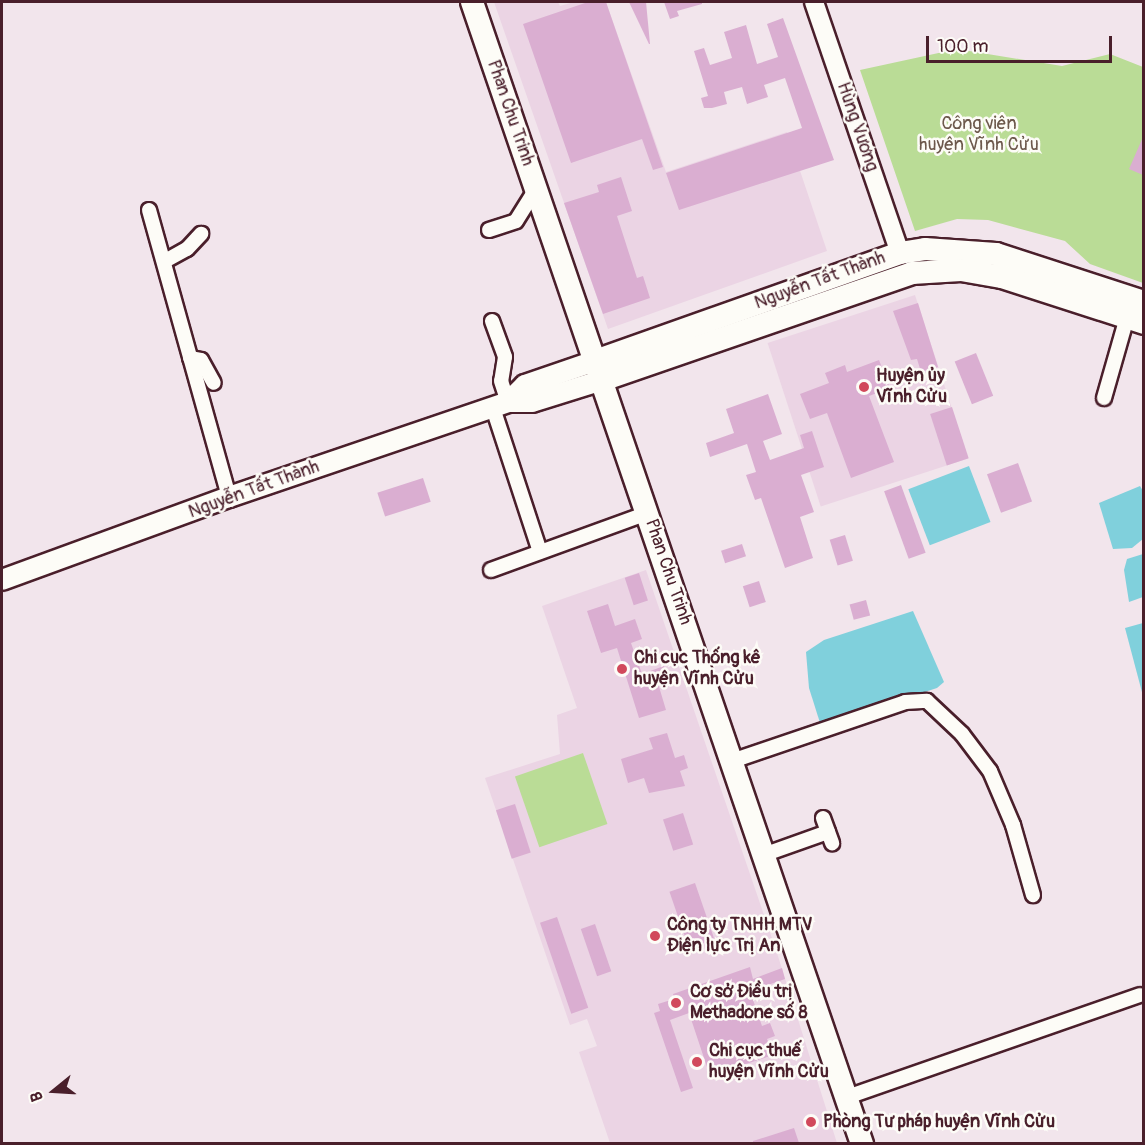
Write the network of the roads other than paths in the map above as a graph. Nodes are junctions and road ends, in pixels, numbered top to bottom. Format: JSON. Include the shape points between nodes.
{"nodes":[{"id":1,"x":472,"y":2,"type":"edge"},
{"id":2,"x":814,"y":2,"type":"edge"},
{"id":3,"x":536,"y":189,"type":"junction"},
{"id":4,"x":149,"y":210,"type":"dead end"},
{"id":5,"x":489,"y":230,"type":"dead end"},
{"id":6,"x":201,"y":234,"type":"dead end"},
{"id":7,"x":900,"y":253,"type":"junction"},
{"id":8,"x":165,"y":261,"type":"junction"},
{"id":9,"x":877,"y":272,"type":"junction"},
{"id":10,"x":1138,"y":314,"type":"edge"},
{"id":11,"x":492,"y":321,"type":"dead end"},
{"id":12,"x":190,"y":357,"type":"junction"},
{"id":13,"x":598,"y":370,"type":"junction"},
{"id":14,"x":214,"y":383,"type":"dead end"},
{"id":15,"x":1104,"y":398,"type":"dead end"},
{"id":16,"x":501,"y":405,"type":"junction"},
{"id":17,"x":229,"y":497,"type":"junction"},
{"id":18,"x":648,"y":513,"type":"junction"},
{"id":19,"x":540,"y":552,"type":"junction"},
{"id":20,"x":491,"y":570,"type":"dead end"},
{"id":21,"x":2,"y":580,"type":"edge"},
{"id":22,"x":732,"y":761,"type":"junction"},
{"id":23,"x":823,"y":818,"type":"dead end"},
{"id":24,"x":763,"y":855,"type":"junction"},
{"id":25,"x":1033,"y":895,"type":"dead end"},
{"id":26,"x":1140,"y":995,"type":"dead end"},
{"id":27,"x":847,"y":1097,"type":"junction"},
{"id":28,"x":862,"y":1143,"type":"edge"}],
"edges":[{"from":1,"to":3,"type":"main road","name":"Phan Chu Trinh"},
{"from":2,"to":7,"type":"street","name":"Hùng Vương"},
{"from":3,"to":5,"type":"street","via":[[516,221]]},
{"from":3,"to":13,"type":"main road","name":"Phan Chu Trinh"},
{"from":4,"to":8,"type":"street"},
{"from":6,"to":8,"type":"street","via":[[187,249]]},
{"from":7,"to":9,"type":"main road","name":"Nguyễn Tất Thành"},
{"from":7,"to":10,"type":"main road","name":"Nguyễn Tất Thành","via":[[942,248],[996,254]]},
{"from":8,"to":12,"type":"street"},
{"from":9,"to":10,"type":"main road","name":"Nguyễn Tất Thành","via":[[962,270]]},
{"from":9,"to":13,"type":"main road","name":"Nguyễn Tất Thành"},
{"from":10,"to":15,"type":"street"},
{"from":11,"to":16,"type":"street","via":[[506,357]]},
{"from":12,"to":14,"type":"street","via":[[201,360]]},
{"from":12,"to":17,"type":"street"},
{"from":13,"to":16,"type":"main road","name":"Nguyễn Tất Thành","via":[[525,385]]},
{"from":13,"to":18,"type":"main road","name":"Phan Chu Trinh"},
{"from":16,"to":17,"type":"main road","name":"Nguyễn Tất Thành"},
{"from":16,"to":19,"type":"street"},
{"from":17,"to":21,"type":"main road","name":"Nguyễn Tất Thành"},
{"from":18,"to":19,"type":"street"},
{"from":18,"to":22,"type":"main road","name":"Phan Chu Trinh"},
{"from":19,"to":20,"type":"street"},
{"from":22,"to":24,"type":"main road","name":"Phan Chu Trinh"},
{"from":22,"to":25,"type":"street","via":[[905,702],[927,701],[962,734],[990,771],[1013,825]]},
{"from":23,"to":24,"type":"street","via":[[830,837]]},
{"from":24,"to":27,"type":"main road","name":"Phan Chu Trinh"},
{"from":26,"to":27,"type":"street"},
{"from":27,"to":28,"type":"main road","name":"Phan Chu Trinh"}]}
